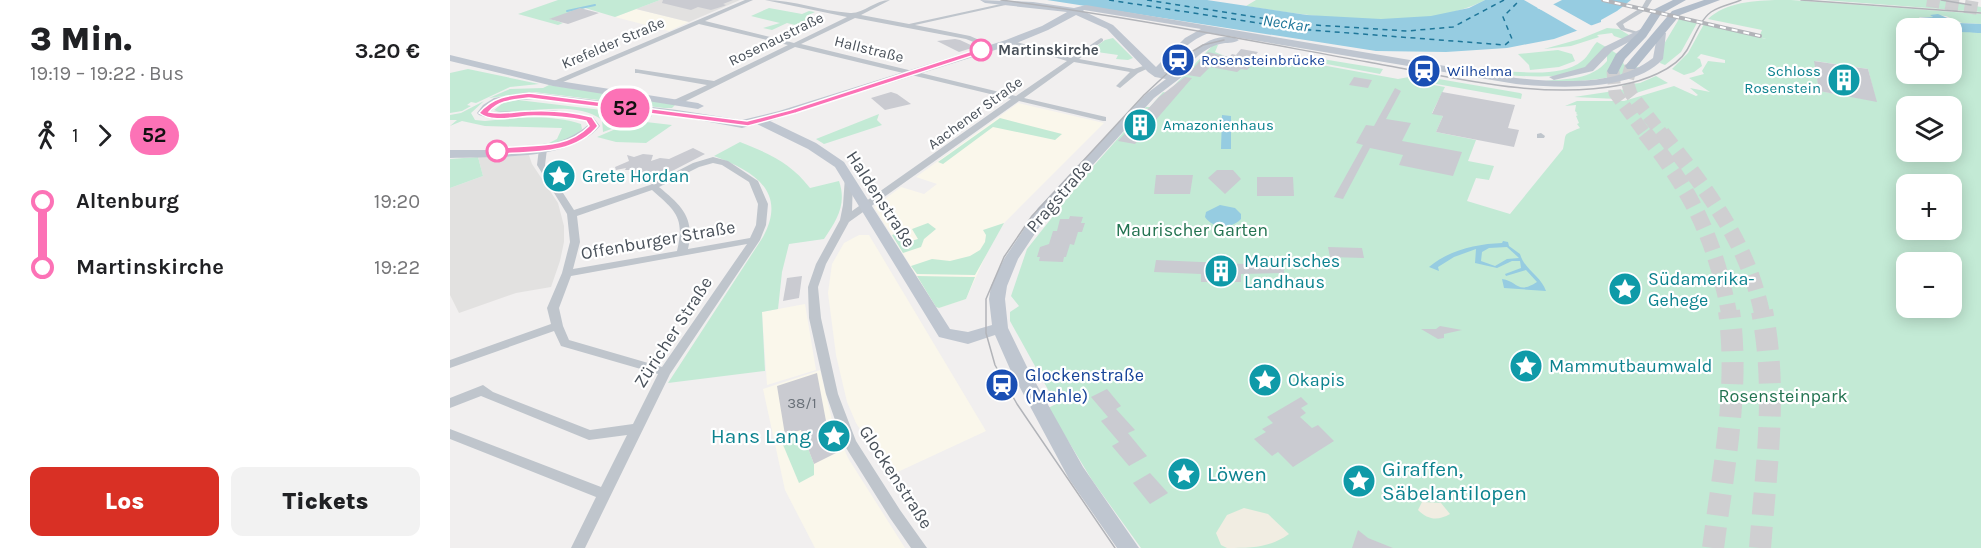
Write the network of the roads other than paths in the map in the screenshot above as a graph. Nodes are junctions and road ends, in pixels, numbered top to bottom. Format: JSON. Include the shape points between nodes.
{"nodes":[{"id":1,"x":750,"y":0,"type":"edge"},
{"id":2,"x":768,"y":0,"type":"edge"},
{"id":3,"x":887,"y":0,"type":"edge"},
{"id":4,"x":985,"y":0,"type":"edge"},
{"id":5,"x":1021,"y":0,"type":"edge"},
{"id":6,"x":1649,"y":0,"type":"edge"},
{"id":7,"x":1714,"y":0,"type":"edge"},
{"id":8,"x":1671,"y":2,"type":"edge"},
{"id":9,"x":1687,"y":2,"type":"edge"},
{"id":10,"x":1008,"y":3,"type":"junction"},
{"id":11,"x":1078,"y":10,"type":"junction"},
{"id":12,"x":855,"y":16,"type":"junction"},
{"id":13,"x":699,"y":22,"type":"junction"},
{"id":14,"x":906,"y":26,"type":"junction"},
{"id":15,"x":1207,"y":29,"type":"junction"},
{"id":16,"x":1642,"y":32,"type":"junction"},
{"id":17,"x":1661,"y":33,"type":"junction"},
{"id":18,"x":1229,"y":36,"type":"junction"},
{"id":19,"x":1101,"y":40,"type":"dead end"},
{"id":20,"x":1010,"y":42,"type":"junction"},
{"id":21,"x":796,"y":45,"type":"junction"},
{"id":22,"x":992,"y":47,"type":"junction"},
{"id":23,"x":450,"y":58,"type":"edge"},
{"id":24,"x":1072,"y":60,"type":"junction"},
{"id":25,"x":1149,"y":66,"type":"junction"},
{"id":26,"x":1630,"y":66,"type":"tunnel mouth"},
{"id":27,"x":638,"y":71,"type":"dead end"},
{"id":28,"x":1135,"y":71,"type":"junction"},
{"id":29,"x":1613,"y":71,"type":"tunnel mouth"},
{"id":30,"x":912,"y":74,"type":"junction"},
{"id":31,"x":1161,"y":78,"type":"junction"},
{"id":32,"x":553,"y":83,"type":"junction"},
{"id":33,"x":716,"y":84,"type":"junction"},
{"id":34,"x":1532,"y":84,"type":"junction"},
{"id":35,"x":1120,"y":86,"type":"dead end"},
{"id":36,"x":1016,"y":99,"type":"junction"},
{"id":37,"x":678,"y":102,"type":"junction"},
{"id":38,"x":1103,"y":119,"type":"dead end"},
{"id":39,"x":760,"y":121,"type":"junction"},
{"id":40,"x":543,"y":148,"type":"junction"},
{"id":41,"x":450,"y":154,"type":"edge"},
{"id":42,"x":848,"y":179,"type":"junction"},
{"id":43,"x":653,"y":187,"type":"junction"},
{"id":44,"x":865,"y":208,"type":"junction"},
{"id":45,"x":572,"y":214,"type":"junction"},
{"id":46,"x":845,"y":220,"type":"junction"},
{"id":47,"x":755,"y":240,"type":"junction"},
{"id":48,"x":682,"y":253,"type":"junction"},
{"id":49,"x":567,"y":273,"type":"junction"},
{"id":50,"x":557,"y":326,"type":"junction"},
{"id":51,"x":1000,"y":328,"type":"junction"},
{"id":52,"x":450,"y":364,"type":"edge"},
{"id":53,"x":665,"y":372,"type":"junction"},
{"id":54,"x":450,"y":403,"type":"edge"},
{"id":55,"x":636,"y":429,"type":"junction"},
{"id":56,"x":450,"y":434,"type":"edge"},
{"id":57,"x":603,"y":494,"type":"junction"},
{"id":58,"x":578,"y":548,"type":"edge"},
{"id":59,"x":920,"y":548,"type":"edge"},
{"id":60,"x":1129,"y":548,"type":"edge"}],
"edges":[{"from":1,"to":13,"type":"street","name":"Krefelder Straße"},
{"from":2,"to":12,"type":"street"},
{"from":3,"to":12,"type":"street","name":"Rosenaustraße"},
{"from":4,"to":10,"type":"main road"},
{"from":5,"to":11,"type":"main road"},
{"from":6,"to":16,"type":"street","via":[[1641,11],[1619,24],[1623,29]]},
{"from":7,"to":9,"type":"main road"},
{"from":8,"to":9,"type":"main road"},
{"from":8,"to":16,"type":"main road","via":[[1655,14]]},
{"from":9,"to":17,"type":"main road"},
{"from":10,"to":11,"type":"main road"},
{"from":10,"to":14,"type":"street"},
{"from":11,"to":15,"type":"main road"},
{"from":11,"to":20,"type":"main road"},
{"from":11,"to":25,"type":"main road","via":[[1103,22]]},
{"from":12,"to":14,"type":"street"},
{"from":12,"to":21,"type":"street","name":"Rosenaustraße"},
{"from":13,"to":21,"type":"street","name":"Hallstraße"},
{"from":13,"to":32,"type":"street","name":"Krefelder Straße"},
{"from":14,"to":22,"type":"street","via":[[968,37]]},
{"from":15,"to":18,"type":"main road"},
{"from":15,"to":31,"type":"main road","name":"Pragstraße","via":[[1193,37],[1158,71]]},
{"from":16,"to":29,"type":"main road"},
{"from":16,"to":34,"type":"main road","via":[[1612,46],[1600,66],[1587,73]]},
{"from":17,"to":26,"type":"main road"},
{"from":17,"to":34,"type":"main road","via":[[1658,59],[1644,70],[1596,83]]},
{"from":18,"to":31,"type":"main road","via":[[1208,43],[1172,76]]},
{"from":18,"to":34,"type":"main road","via":[[1350,60],[1404,62]]},
{"from":19,"to":24,"type":"street","name":"Aachener Straße"},
{"from":20,"to":22,"type":"main road"},
{"from":20,"to":24,"type":"street"},
{"from":21,"to":30,"type":"street","name":"Hallstraße"},
{"from":21,"to":33,"type":"street","name":"Rosenaustraße"},
{"from":22,"to":30,"type":"main road"},
{"from":23,"to":32,"type":"main road","name":"Haldenstraße"},
{"from":24,"to":28,"type":"street"},
{"from":24,"to":36,"type":"street","name":"Aachener Straße"},
{"from":25,"to":28,"type":"street"},
{"from":25,"to":31,"type":"main road"},
{"from":27,"to":33,"type":"street"},
{"from":28,"to":35,"type":"street"},
{"from":30,"to":36,"type":"street","name":"Hallstraße"},
{"from":30,"to":39,"type":"main road"},
{"from":31,"to":51,"type":"main road","name":"Pragstraße","via":[[1150,96],[1026,234],[999,285]]},
{"from":32,"to":37,"type":"main road","name":"Haldenstraße"},
{"from":33,"to":37,"type":"street","name":"Rosenaustraße"},
{"from":36,"to":38,"type":"street","name":"Hallstraße"},
{"from":36,"to":44,"type":"street","name":"Aachener Straße"},
{"from":37,"to":39,"type":"main road","name":"Haldenstraße"},
{"from":39,"to":40,"type":"main road","via":[[742,124],[529,96],[502,100],[485,109],[483,113],[491,116],[566,114],[589,118],[594,124],[574,141]]},
{"from":39,"to":42,"type":"main road","name":"Haldenstraße","via":[[827,154]]},
{"from":40,"to":41,"type":"main road"},
{"from":40,"to":45,"type":"street","via":[[541,165]]},
{"from":42,"to":44,"type":"main road","name":"Haldenstraße"},
{"from":42,"to":46,"type":"street","name":"Glockenstraße"},
{"from":43,"to":45,"type":"street"},
{"from":43,"to":47,"type":"street","name":"Züricher Straße","via":[[709,160],[725,163],[753,181],[763,204]]},
{"from":43,"to":48,"type":"street","via":[[674,205],[686,228]]},
{"from":44,"to":46,"type":"street"},
{"from":44,"to":51,"type":"main road","name":"Haldenstraße","via":[[942,330],[951,336],[968,338]]},
{"from":45,"to":49,"type":"street","via":[[575,242]]},
{"from":46,"to":59,"type":"street","name":"Glockenstraße","via":[[813,287],[824,364],[850,443]]},
{"from":47,"to":48,"type":"street","name":"Offenburger Straße"},
{"from":47,"to":53,"type":"street","name":"Züricher Straße"},
{"from":48,"to":49,"type":"street","name":"Offenburger Straße"},
{"from":49,"to":50,"type":"street","via":[[553,308]]},
{"from":50,"to":52,"type":"street"},
{"from":50,"to":53,"type":"street","via":[[565,343]]},
{"from":51,"to":60,"type":"main road","name":"Pragstraße","via":[[1076,473]]},
{"from":53,"to":55,"type":"street","name":"Züricher Straße"},
{"from":54,"to":55,"type":"street","via":[[483,390],[589,435]]},
{"from":55,"to":57,"type":"street","name":"Züricher Straße"},
{"from":56,"to":57,"type":"street"},
{"from":57,"to":58,"type":"street","name":"Züricher Straße"}]}
